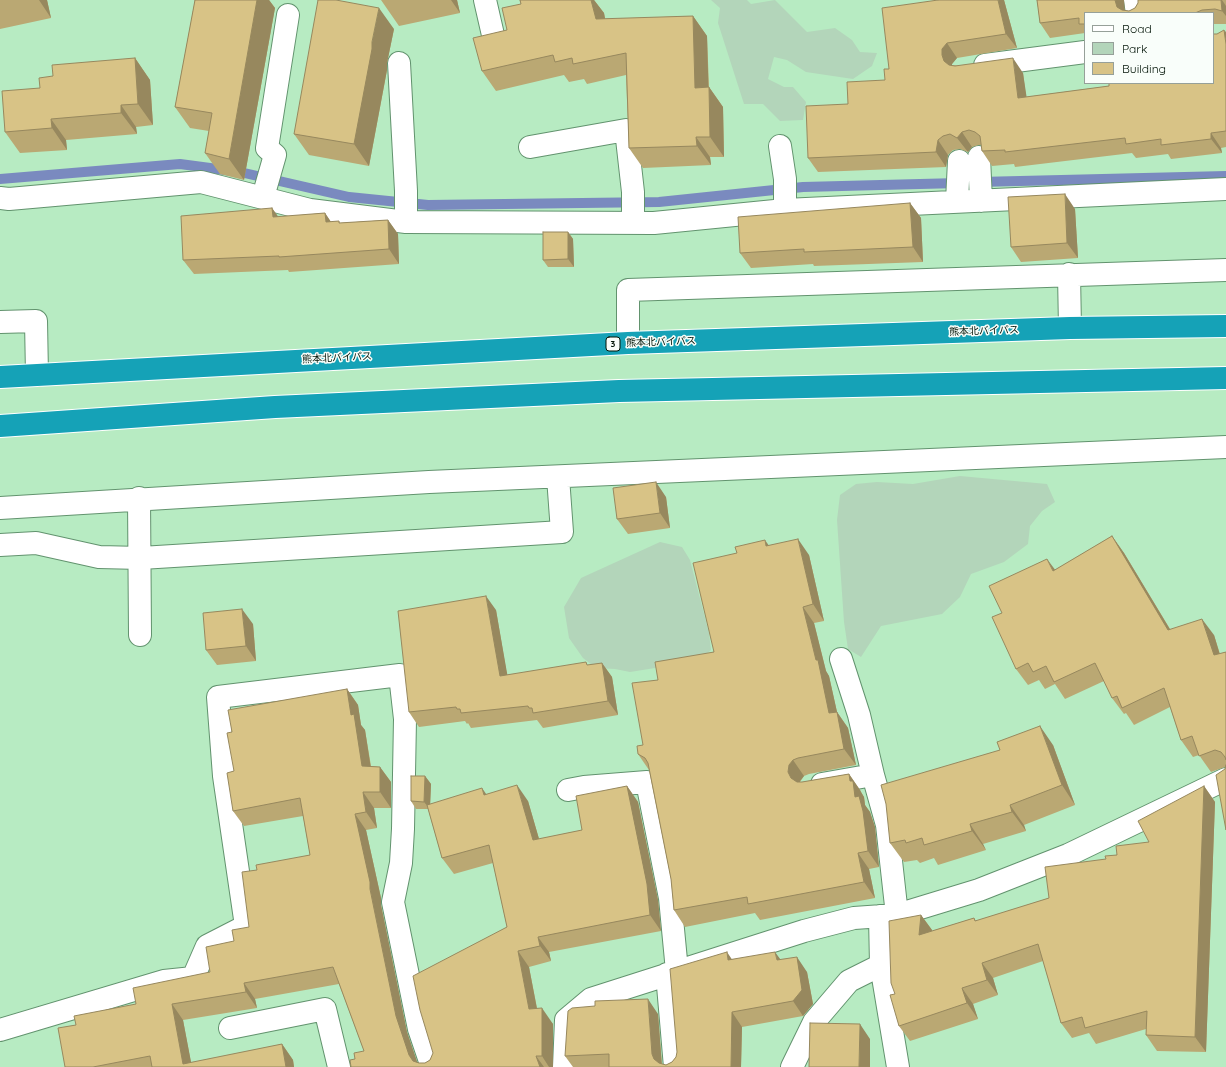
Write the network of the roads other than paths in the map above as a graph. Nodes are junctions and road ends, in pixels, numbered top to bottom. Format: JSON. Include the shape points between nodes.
{"nodes":[{"id":1,"x":485,"y":0,"type":"edge"},
{"id":2,"x":1135,"y":0,"type":"edge"},
{"id":3,"x":1137,"y":12,"type":"edge"},
{"id":4,"x":288,"y":15,"type":"dead end"},
{"id":5,"x":493,"y":35,"type":"edge"},
{"id":6,"x":1084,"y":52,"type":"edge"},
{"id":7,"x":399,"y":63,"type":"dead end"},
{"id":8,"x":964,"y":68,"type":"edge"},
{"id":9,"x":780,"y":146,"type":"dead end"},
{"id":10,"x":530,"y":147,"type":"dead end"},
{"id":11,"x":1226,"y":189,"type":"edge"},
{"id":12,"x":264,"y":192,"type":"junction"},
{"id":13,"x":0,"y":198,"type":"edge"},
{"id":14,"x":785,"y":206,"type":"junction"},
{"id":15,"x":406,"y":218,"type":"junction"},
{"id":16,"x":633,"y":218,"type":"junction"},
{"id":17,"x":1226,"y":270,"type":"edge"},
{"id":18,"x":1070,"y":274,"type":"junction"},
{"id":19,"x":0,"y":322,"type":"edge"},
{"id":20,"x":1226,"y":326,"type":"edge"},
{"id":21,"x":1070,"y":328,"type":"junction"},
{"id":22,"x":628,"y":343,"type":"junction"},
{"id":23,"x":37,"y":375,"type":"junction"},
{"id":24,"x":0,"y":377,"type":"edge"},
{"id":25,"x":1226,"y":378,"type":"edge"},
{"id":26,"x":0,"y":426,"type":"edge"},
{"id":27,"x":1226,"y":447,"type":"edge"},
{"id":28,"x":558,"y":476,"type":"junction"},
{"id":29,"x":139,"y":498,"type":"junction"},
{"id":30,"x":0,"y":508,"type":"edge"},
{"id":31,"x":0,"y":545,"type":"edge"},
{"id":32,"x":141,"y":558,"type":"junction"},
{"id":33,"x":140,"y":635,"type":"dead end"},
{"id":34,"x":841,"y":659,"type":"dead end"},
{"id":35,"x":873,"y":774,"type":"junction"},
{"id":36,"x":1226,"y":779,"type":"edge"},
{"id":37,"x":812,"y":786,"type":"edge"},
{"id":38,"x":568,"y":790,"type":"dead end"},
{"id":39,"x":888,"y":916,"type":"junction"},
{"id":40,"x":881,"y":965,"type":"junction"},
{"id":41,"x":672,"y":973,"type":"junction"},
{"id":42,"x":230,"y":1028,"type":"dead end"},
{"id":43,"x":0,"y":1030,"type":"edge"},
{"id":44,"x":339,"y":1067,"type":"edge"},
{"id":45,"x":432,"y":1067,"type":"edge"},
{"id":46,"x":564,"y":1067,"type":"edge"},
{"id":47,"x":674,"y":1067,"type":"edge"},
{"id":48,"x":792,"y":1067,"type":"edge"},
{"id":49,"x":898,"y":1067,"type":"edge"}],
"edges":[{"from":1,"to":5,"type":"street"},
{"from":2,"to":3,"type":"street"},
{"from":4,"to":12,"type":"street","via":[[267,148],[275,155]]},
{"from":6,"to":8,"type":"street"},
{"from":7,"to":15,"type":"street"},
{"from":9,"to":14,"type":"street","via":[[785,179]]},
{"from":10,"to":16,"type":"street","via":[[626,130],[633,192]]},
{"from":11,"to":14,"type":"street","via":[[969,181]]},
{"from":12,"to":13,"type":"street","via":[[201,182]]},
{"from":12,"to":15,"type":"street","via":[[310,210]]},
{"from":14,"to":16,"type":"street","via":[[654,223]]},
{"from":15,"to":16,"type":"street"},
{"from":17,"to":18,"type":"street"},
{"from":18,"to":21,"type":"street"},
{"from":18,"to":22,"type":"street","via":[[628,290]]},
{"from":19,"to":23,"type":"street","via":[[36,321]]},
{"from":20,"to":21,"type":"highway","name":"熊本北バイパス","number":"3"},
{"from":21,"to":22,"type":"highway","name":"熊本北バイパス","number":"3"},
{"from":22,"to":23,"type":"highway","name":"熊本北バイパス","number":"3"},
{"from":23,"to":24,"type":"highway","name":"熊本北バイパス","number":"3"},
{"from":25,"to":26,"type":"highway","via":[[611,392],[275,407]]},
{"from":27,"to":28,"type":"street"},
{"from":28,"to":29,"type":"street"},
{"from":28,"to":32,"type":"street","via":[[562,532]]},
{"from":29,"to":30,"type":"street"},
{"from":29,"to":32,"type":"street"},
{"from":31,"to":32,"type":"street","via":[[36,543],[99,557]]},
{"from":32,"to":33,"type":"street"},
{"from":34,"to":35,"type":"street","via":[[859,714]]},
{"from":35,"to":37,"type":"street"},
{"from":35,"to":39,"type":"street","via":[[887,825]]},
{"from":36,"to":39,"type":"street","via":[[1068,855],[979,890]]},
{"from":38,"to":41,"type":"street","via":[[647,782],[670,898]]},
{"from":39,"to":40,"type":"street"},
{"from":39,"to":41,"type":"street","via":[[854,918],[804,931]]},
{"from":40,"to":48,"type":"street","via":[[849,981],[814,1022]]},
{"from":40,"to":49,"type":"street"},
{"from":41,"to":46,"type":"street","via":[[591,999],[566,1020]]},
{"from":41,"to":47,"type":"street"},
{"from":42,"to":44,"type":"street","via":[[325,1009]]},
{"from":43,"to":45,"type":"street","via":[[164,981],[193,978],[207,946],[246,926],[224,776],[218,697],[400,675],[405,719],[403,829],[401,863],[393,902],[419,1028]]}]}
